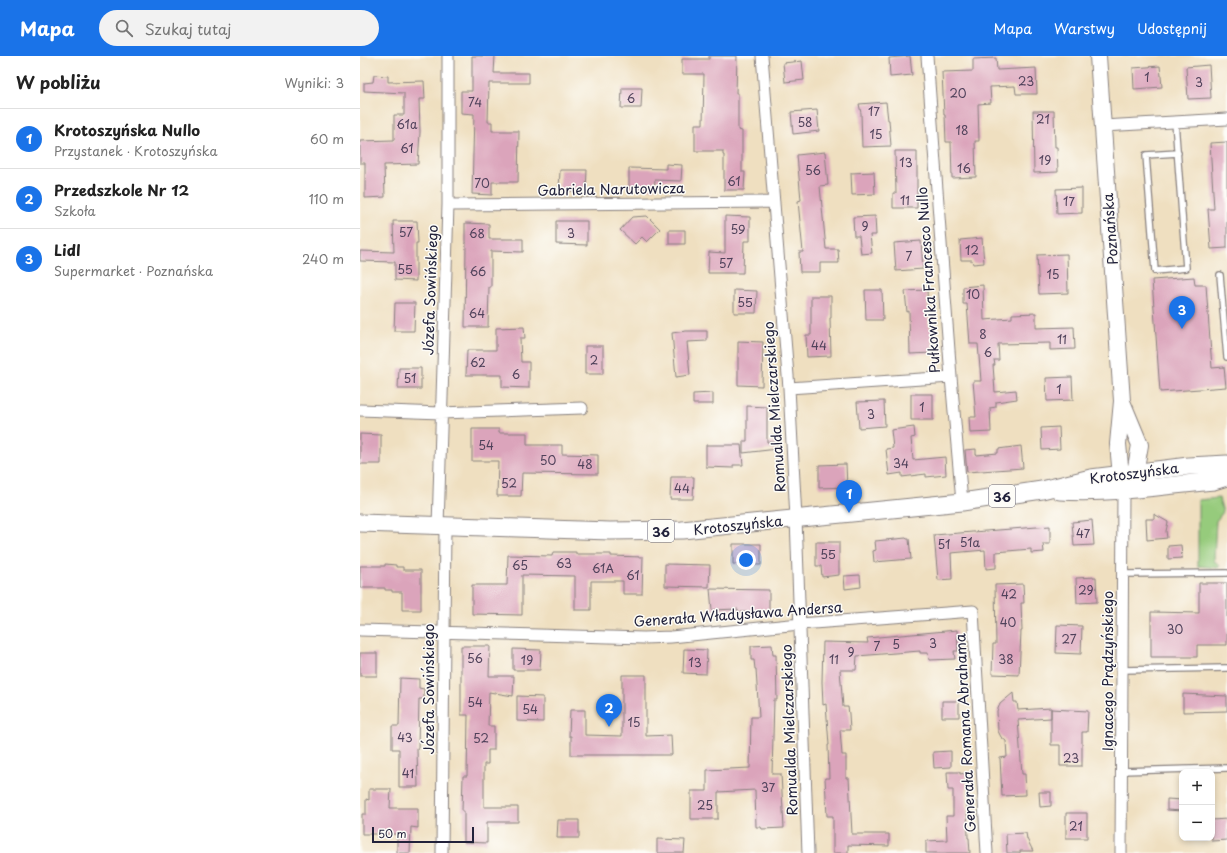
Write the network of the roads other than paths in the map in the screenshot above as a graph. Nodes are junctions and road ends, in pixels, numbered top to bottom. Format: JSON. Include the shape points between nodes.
{"nodes":[{"id":1,"x":448,"y":56,"type":"edge"},
{"id":2,"x":762,"y":56,"type":"edge"},
{"id":3,"x":927,"y":56,"type":"edge"},
{"id":4,"x":1098,"y":56,"type":"edge"},
{"id":5,"x":1227,"y":119,"type":"edge"},
{"id":6,"x":1176,"y":122,"type":"junction"},
{"id":7,"x":1103,"y":126,"type":"junction"},
{"id":8,"x":1178,"y":153,"type":"junction"},
{"id":9,"x":774,"y":202,"type":"junction"},
{"id":10,"x":448,"y":205,"type":"junction"},
{"id":11,"x":1220,"y":275,"type":"dead end"},
{"id":12,"x":1227,"y":357,"type":"edge"},
{"id":13,"x":951,"y":377,"type":"junction"},
{"id":14,"x":789,"y":388,"type":"junction"},
{"id":15,"x":582,"y":408,"type":"dead end"},
{"id":16,"x":360,"y":410,"type":"edge"},
{"id":17,"x":441,"y":413,"type":"junction"},
{"id":18,"x":1227,"y":464,"type":"edge"},
{"id":19,"x":1227,"y":478,"type":"edge"},
{"id":20,"x":1126,"y":479,"type":"junction"},
{"id":21,"x":962,"y":502,"type":"junction"},
{"id":22,"x":796,"y":518,"type":"junction"},
{"id":23,"x":360,"y":523,"type":"edge"},
{"id":24,"x":441,"y":526,"type":"junction"},
{"id":25,"x":1227,"y":573,"type":"edge"},
{"id":26,"x":1122,"y":574,"type":"junction"},
{"id":27,"x":973,"y":611,"type":"joint"},
{"id":28,"x":800,"y":624,"type":"junction"},
{"id":29,"x":360,"y":630,"type":"edge"},
{"id":30,"x":443,"y":633,"type":"junction"},
{"id":31,"x":1227,"y":668,"type":"edge"},
{"id":32,"x":1122,"y":670,"type":"junction"},
{"id":33,"x":1227,"y":768,"type":"edge"},
{"id":34,"x":1122,"y":770,"type":"junction"},
{"id":35,"x":442,"y":853,"type":"edge"},
{"id":36,"x":808,"y":853,"type":"edge"},
{"id":37,"x":987,"y":853,"type":"edge"},
{"id":38,"x":1122,"y":853,"type":"edge"}],
"edges":[{"from":1,"to":10,"type":"street","name":"Józefa Sowińskiego"},
{"from":2,"to":9,"type":"street","name":"Romualda Mielczarskiego"},
{"from":3,"to":13,"type":"street","name":"Pułkownika Francesco Nullo"},
{"from":4,"to":7,"type":"main road","name":"Poznańska"},
{"from":5,"to":6,"type":"street"},
{"from":6,"to":7,"type":"street"},
{"from":6,"to":8,"type":"lane"},
{"from":7,"to":20,"type":"main road","name":"Poznańska","via":[[1122,401],[1140,445]]},
{"from":8,"to":8,"type":"lane","via":[[1186,268],[1155,271],[1146,155]]},
{"from":9,"to":10,"type":"street","name":"Gabriela Narutowicza"},
{"from":9,"to":14,"type":"street","name":"Romualda Mielczarskiego"},
{"from":10,"to":17,"type":"street","name":"Józefa Sowińskiego"},
{"from":11,"to":12,"type":"lane"},
{"from":13,"to":14,"type":"street"},
{"from":13,"to":21,"type":"street","name":"Pułkownika Francesco Nullo"},
{"from":14,"to":22,"type":"street","name":"Romualda Mielczarskiego"},
{"from":15,"to":17,"type":"street"},
{"from":16,"to":17,"type":"street"},
{"from":17,"to":24,"type":"street","name":"Józefa Sowińskiego"},
{"from":18,"to":20,"type":"main road","name":"Krotoszyńska","via":[[1189,466]]},
{"from":19,"to":20,"type":"main road","name":"Krotoszyńska","via":[[1214,481]]},
{"from":20,"to":21,"type":"main road","name":"Krotoszyńska","number":"36","via":[[1081,492],[1042,490]]},
{"from":20,"to":26,"type":"street","name":"Ignacego Prądzyńskiego"},
{"from":21,"to":22,"type":"main road","name":"Krotoszyńska","number":"36"},
{"from":22,"to":24,"type":"main road","name":"Krotoszyńska","number":"36","via":[[682,530],[645,531]]},
{"from":22,"to":28,"type":"street","name":"Romualda Mielczarskiego"},
{"from":23,"to":24,"type":"main road","name":"Krotoszyńska","number":"36"},
{"from":24,"to":30,"type":"street","name":"Józefa Sowińskiego"},
{"from":25,"to":26,"type":"lane"},
{"from":26,"to":32,"type":"street","name":"Ignacego Prądzyńskiego"},
{"from":27,"to":28,"type":"street","name":"Generała Władysława Andersa"},
{"from":27,"to":37,"type":"street","name":"Generała Romana Abrahama"},
{"from":28,"to":30,"type":"street","name":"Generała Władysława Andersa","via":[[644,638]]},
{"from":28,"to":36,"type":"street","name":"Romualda Mielczarskiego"},
{"from":29,"to":30,"type":"street","name":"Generała Władysława Andersa"},
{"from":30,"to":35,"type":"street","name":"Józefa Sowińskiego"},
{"from":31,"to":32,"type":"lane"},
{"from":32,"to":34,"type":"street","name":"Ignacego Prądzyńskiego"},
{"from":33,"to":34,"type":"lane"},
{"from":34,"to":38,"type":"street","name":"Ignacego Prądzyńskiego"}]}
